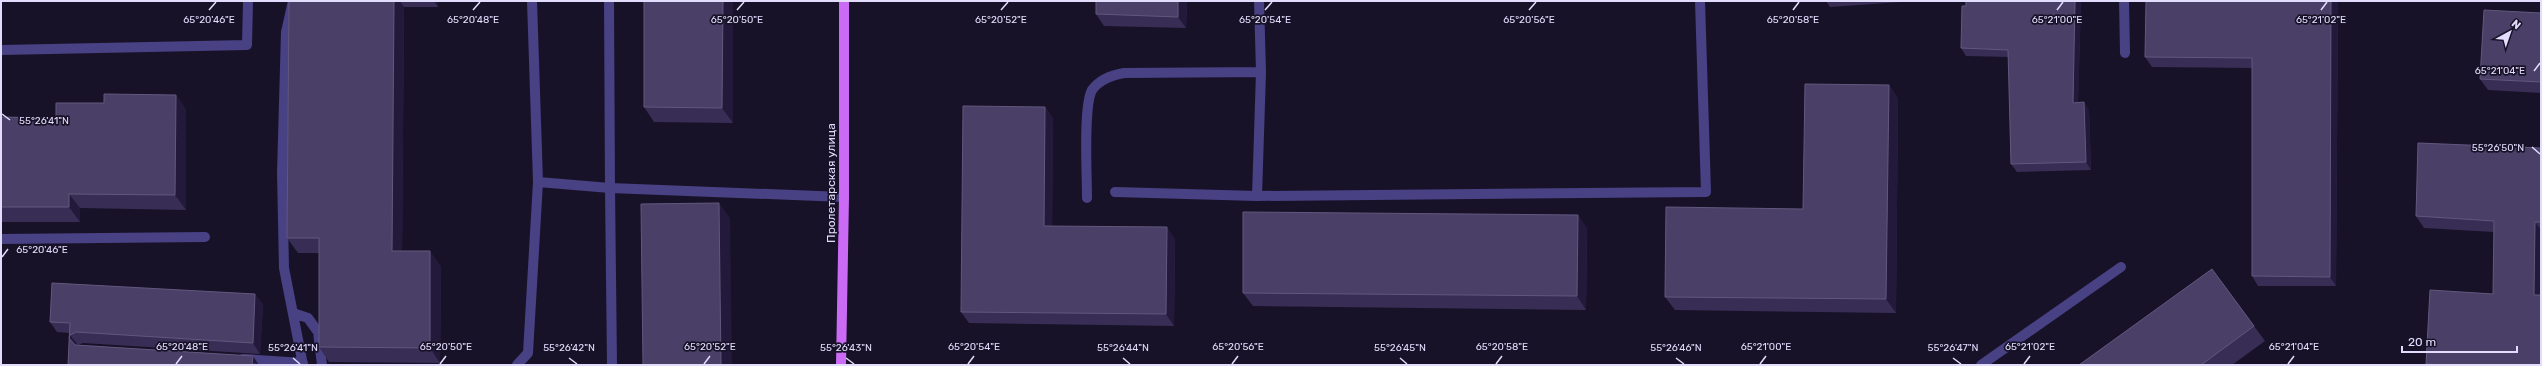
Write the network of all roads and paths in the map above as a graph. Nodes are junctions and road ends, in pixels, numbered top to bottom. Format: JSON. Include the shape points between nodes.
{"nodes":[{"id":1,"x":248,"y":1,"type":"edge"},
{"id":2,"x":293,"y":1,"type":"edge"},
{"id":3,"x":532,"y":1,"type":"edge"},
{"id":4,"x":609,"y":1,"type":"edge"},
{"id":5,"x":844,"y":1,"type":"edge"},
{"id":6,"x":1259,"y":1,"type":"edge"},
{"id":7,"x":1700,"y":1,"type":"edge"},
{"id":8,"x":2124,"y":1,"type":"edge"},
{"id":9,"x":1,"y":50,"type":"edge"},
{"id":10,"x":2125,"y":53,"type":"dead end"},
{"id":11,"x":1260,"y":72,"type":"junction"},
{"id":12,"x":538,"y":182,"type":"junction"},
{"id":13,"x":610,"y":188,"type":"junction"},
{"id":14,"x":1115,"y":192,"type":"dead end"},
{"id":15,"x":1257,"y":196,"type":"junction"},
{"id":16,"x":844,"y":197,"type":"junction"},
{"id":17,"x":1087,"y":198,"type":"dead end"},
{"id":18,"x":205,"y":237,"type":"dead end"},
{"id":19,"x":1,"y":239,"type":"edge"},
{"id":20,"x":2121,"y":267,"type":"dead end"},
{"id":21,"x":293,"y":313,"type":"junction"},
{"id":22,"x":231,"y":358,"type":"edge"},
{"id":23,"x":303,"y":364,"type":"edge"},
{"id":24,"x":322,"y":365,"type":"edge"},
{"id":25,"x":517,"y":365,"type":"edge"},
{"id":26,"x":612,"y":365,"type":"edge"},
{"id":27,"x":841,"y":365,"type":"edge"},
{"id":28,"x":1981,"y":365,"type":"edge"}],
"edges":[{"from":1,"to":9,"type":"street","via":[[247,45]]},
{"from":2,"to":21,"type":"street","via":[[286,32],[282,173],[284,268]]},
{"from":3,"to":12,"type":"street"},
{"from":4,"to":13,"type":"street"},
{"from":5,"to":16,"type":"main road","name":"Пролетарская улица"},
{"from":6,"to":11,"type":"street"},
{"from":7,"to":15,"type":"street","via":[[1706,192]]},
{"from":8,"to":10,"type":"street"},
{"from":11,"to":15,"type":"street"},
{"from":11,"to":17,"type":"street","via":[[1124,73],[1100,81],[1088,99]]},
{"from":12,"to":13,"type":"street"},
{"from":12,"to":25,"type":"street","via":[[528,353]]},
{"from":13,"to":16,"type":"street"},
{"from":13,"to":26,"type":"street"},
{"from":14,"to":15,"type":"street"},
{"from":16,"to":27,"type":"main road","name":"Пролетарская улица"},
{"from":18,"to":19,"type":"street"},
{"from":20,"to":28,"type":"street"},
{"from":21,"to":23,"type":"street"},
{"from":21,"to":24,"type":"street","via":[[308,318],[318,332]]},
{"from":22,"to":23,"type":"street"}]}
